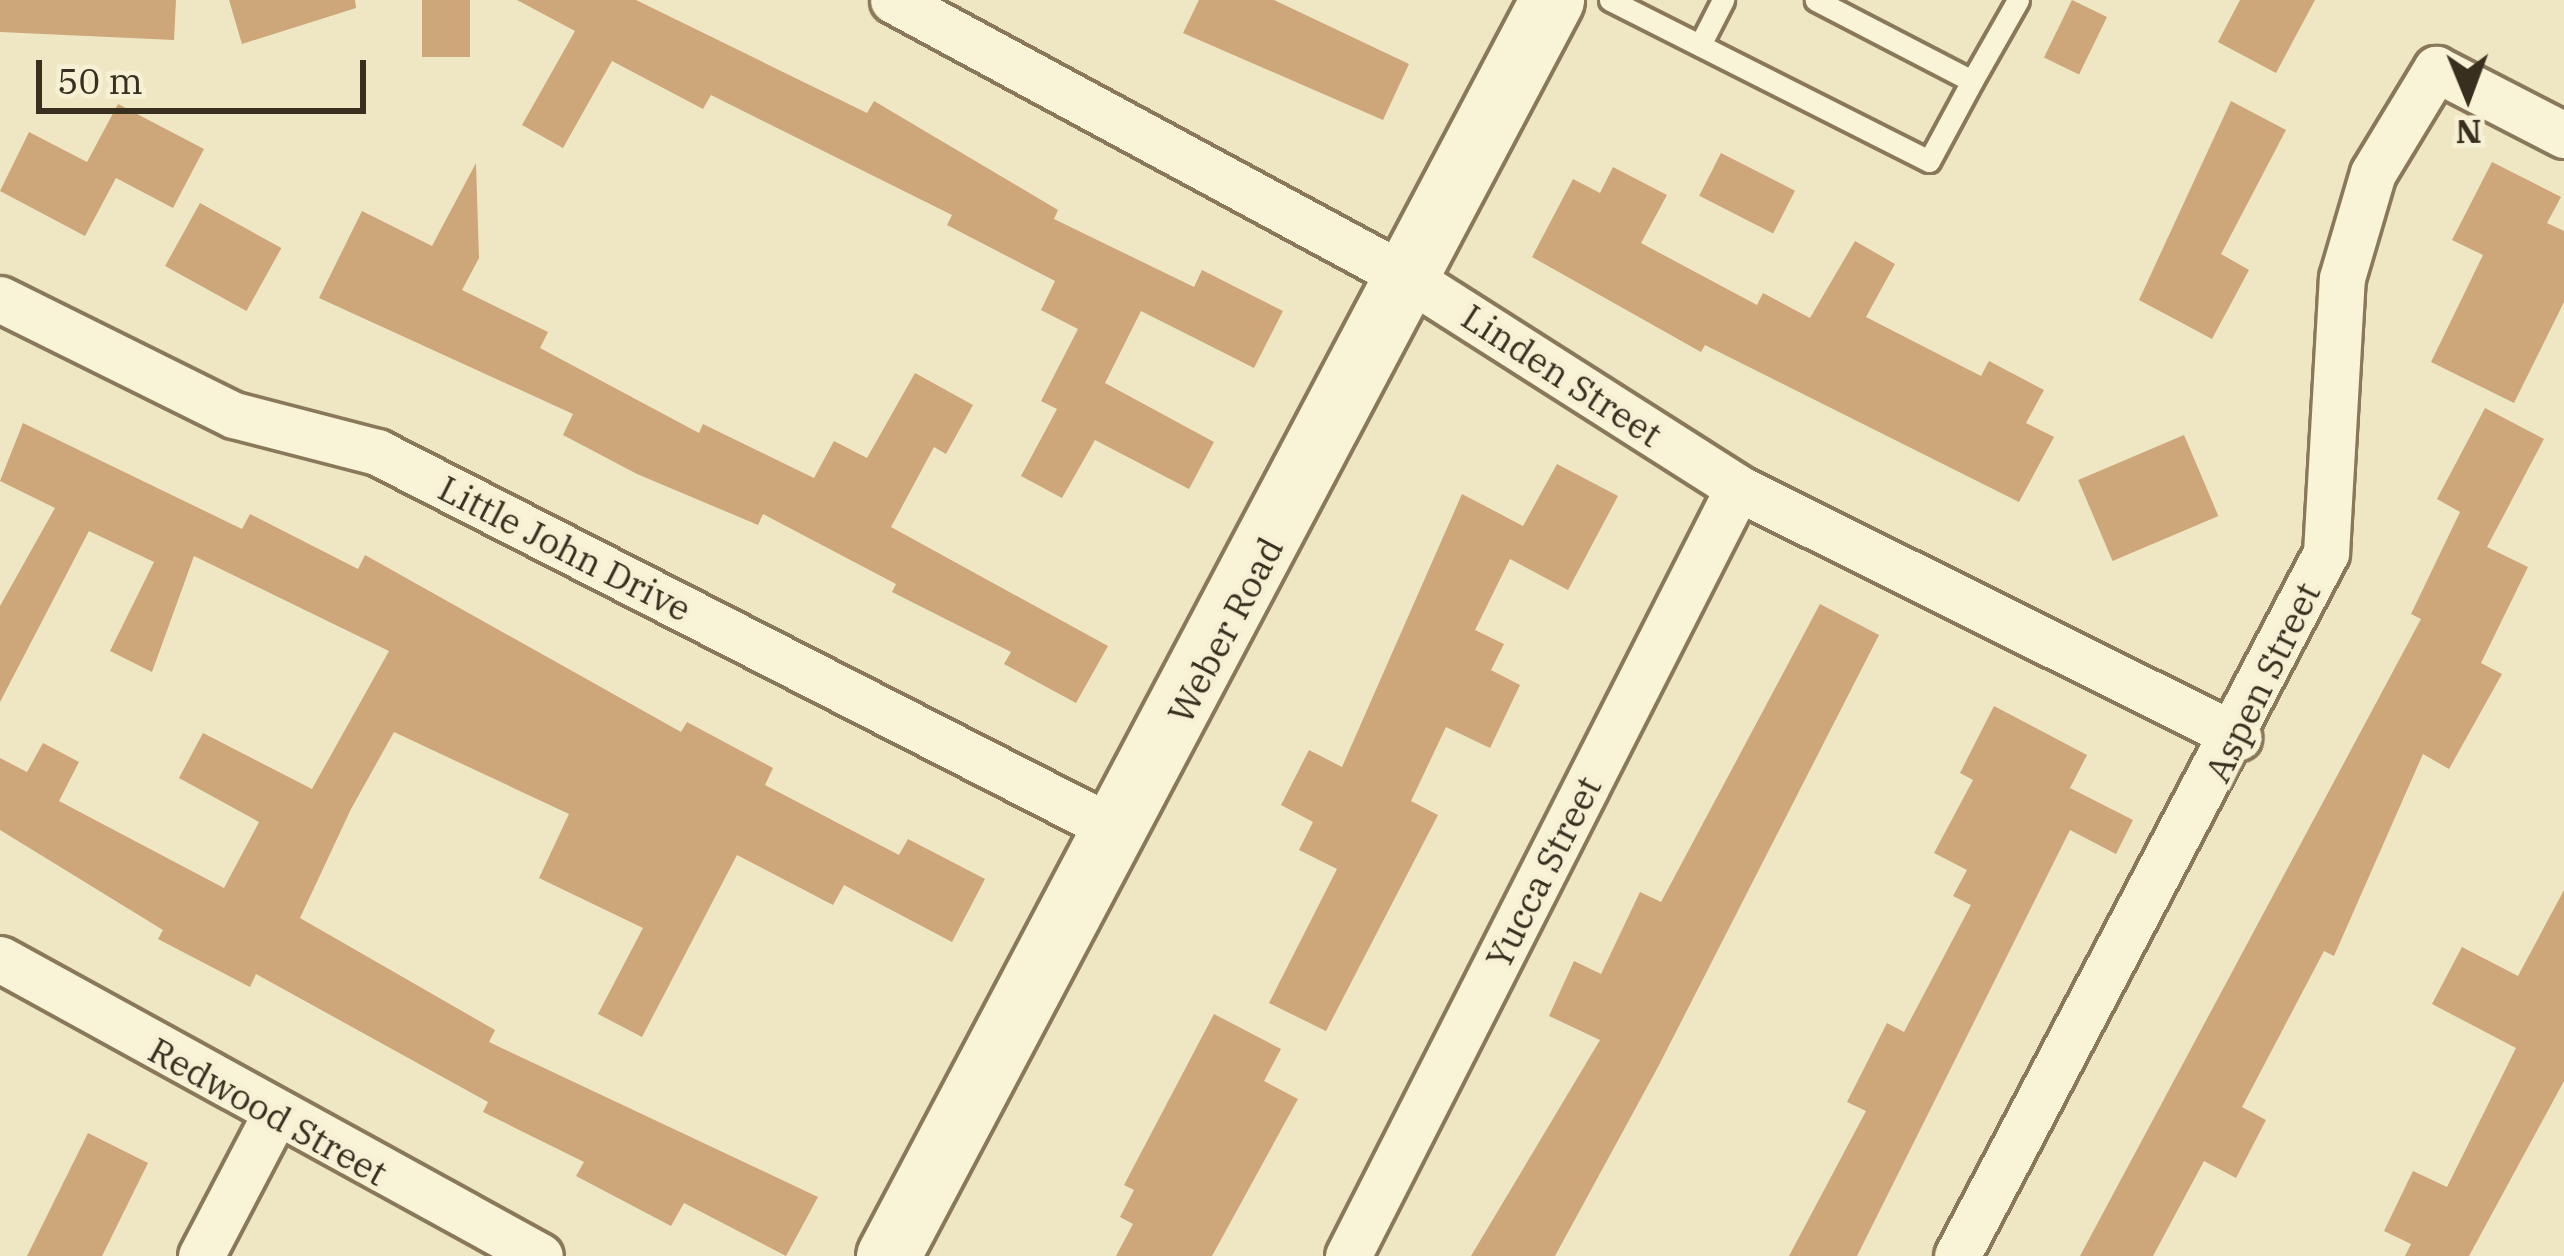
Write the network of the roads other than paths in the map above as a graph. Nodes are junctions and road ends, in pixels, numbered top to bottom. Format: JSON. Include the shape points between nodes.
{"nodes":[{"id":1,"x":893,"y":0,"type":"edge"},
{"id":2,"x":1552,"y":0,"type":"edge"},
{"id":3,"x":1610,"y":0,"type":"edge"},
{"id":4,"x":1723,"y":0,"type":"edge"},
{"id":5,"x":1816,"y":0,"type":"edge"},
{"id":6,"x":2018,"y":0,"type":"edge"},
{"id":7,"x":1700,"y":45,"type":"junction"},
{"id":8,"x":1972,"y":81,"type":"junction"},
{"id":9,"x":2564,"y":135,"type":"edge"},
{"id":10,"x":1412,"y":280,"type":"junction"},
{"id":11,"x":0,"y":299,"type":"edge"},
{"id":12,"x":1738,"y":488,"type":"junction"},
{"id":13,"x":2237,"y":737,"type":"junction"},
{"id":14,"x":1118,"y":831,"type":"junction"},
{"id":15,"x":0,"y":959,"type":"edge"},
{"id":16,"x":273,"y":1118,"type":"junction"},
{"id":17,"x":202,"y":1256,"type":"edge"},
{"id":18,"x":540,"y":1256,"type":"edge"},
{"id":19,"x":888,"y":1256,"type":"edge"},
{"id":20,"x":1348,"y":1256,"type":"edge"},
{"id":21,"x":1957,"y":1256,"type":"edge"}],
"edges":[{"from":1,"to":10,"type":"street","name":"Linden Street"},
{"from":2,"to":10,"type":"main road","name":"Weber Road"},
{"from":3,"to":7,"type":"lane"},
{"from":4,"to":7,"type":"lane"},
{"from":5,"to":8,"type":"lane"},
{"from":6,"to":8,"type":"lane"},
{"from":7,"to":8,"type":"lane","via":[[1929,161]]},
{"from":9,"to":13,"type":"street","name":"Aspen Street","via":[[2437,69],[2373,173],[2342,278],[2326,553]]},
{"from":10,"to":12,"type":"street","name":"Linden Street"},
{"from":10,"to":14,"type":"main road","name":"Weber Road"},
{"from":11,"to":14,"type":"street","name":"Little John Drive","via":[[234,415],[377,452]]},
{"from":12,"to":13,"type":"street","name":"Linden Street"},
{"from":12,"to":20,"type":"street","name":"Yucca Street"},
{"from":13,"to":21,"type":"street","name":"Aspen Street"},
{"from":14,"to":19,"type":"main road","name":"Weber Road"},
{"from":15,"to":16,"type":"street","name":"Redwood Street"},
{"from":16,"to":17,"type":"street"},
{"from":16,"to":18,"type":"street","name":"Redwood Street"}]}
